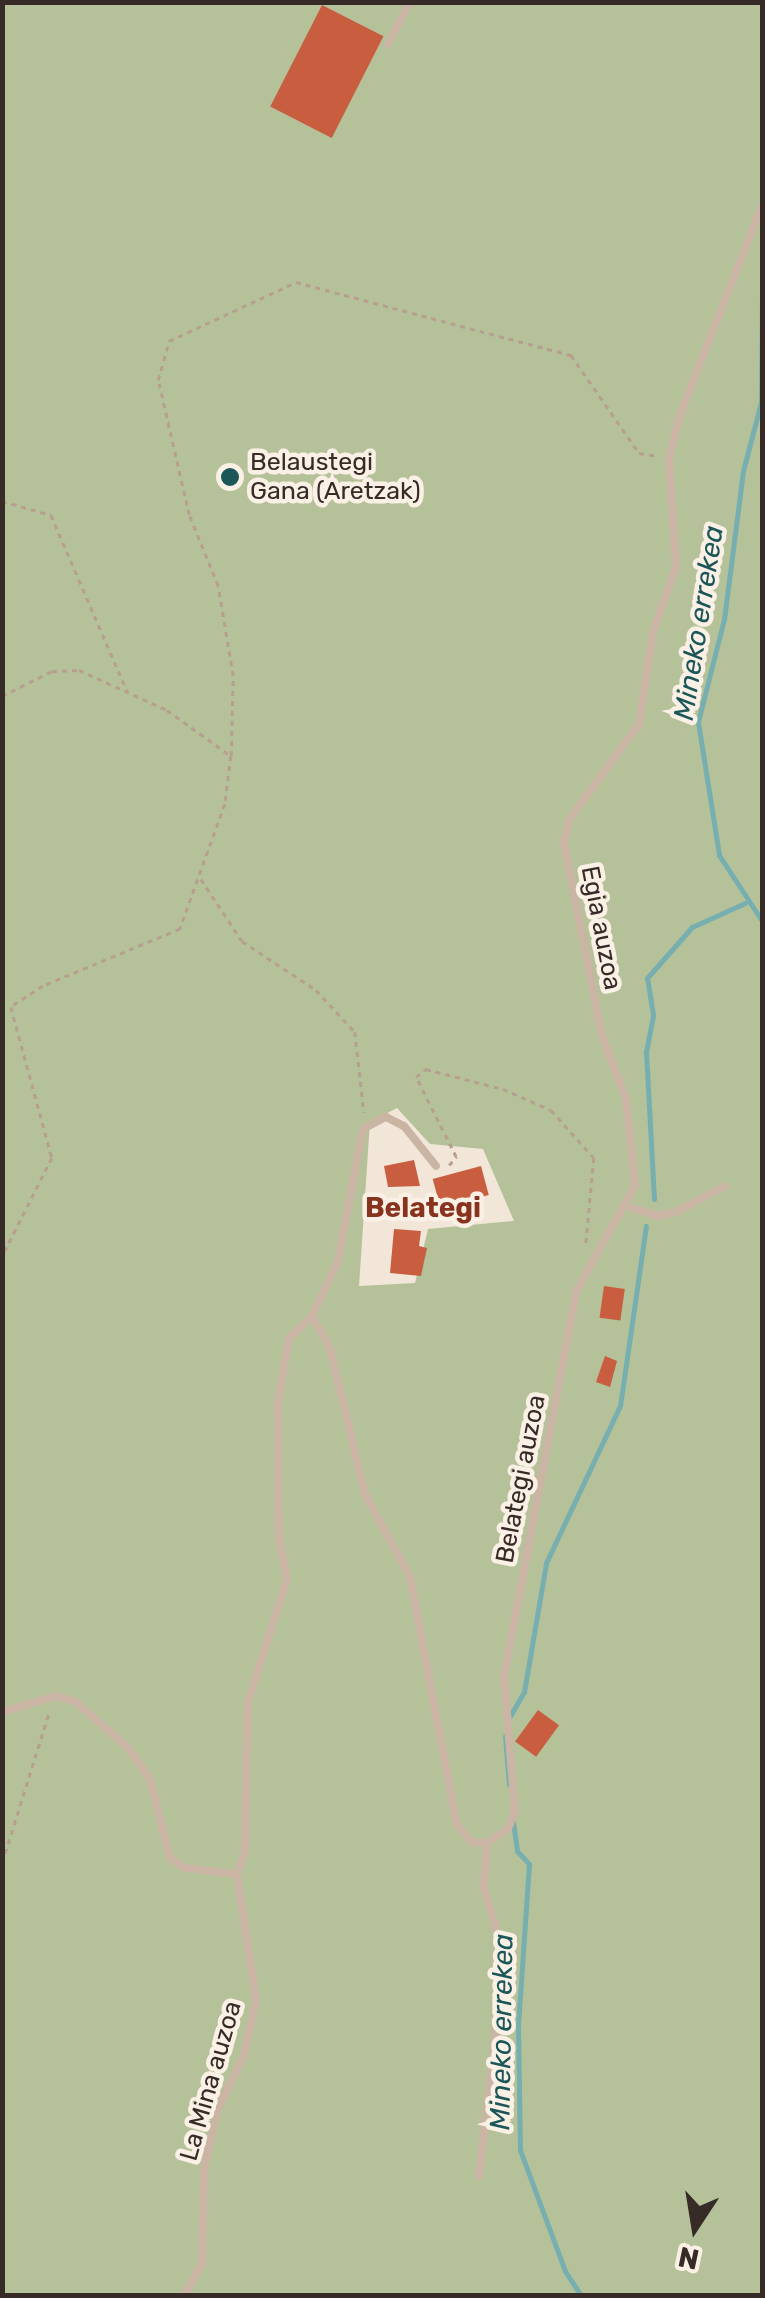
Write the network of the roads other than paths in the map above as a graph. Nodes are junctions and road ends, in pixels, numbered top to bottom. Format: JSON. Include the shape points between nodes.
{"nodes":[{"id":1,"x":410,"y":2,"type":"edge"},
{"id":2,"x":388,"y":44,"type":"dead end"},
{"id":3,"x":762,"y":205,"type":"edge"},
{"id":4,"x":436,"y":1166,"type":"road end"},
{"id":5,"x":725,"y":1186,"type":"dead end"},
{"id":6,"x":625,"y":1206,"type":"junction"},
{"id":7,"x":586,"y":1267,"type":"joint"},
{"id":8,"x":312,"y":1316,"type":"junction"},
{"id":9,"x":2,"y":1712,"type":"edge"},
{"id":10,"x":487,"y":1842,"type":"junction"},
{"id":11,"x":237,"y":1874,"type":"junction"},
{"id":12,"x":479,"y":2176,"type":"dead end"},
{"id":13,"x":184,"y":2296,"type":"edge"}],
"edges":[{"from":1,"to":2,"type":"lane"},
{"from":3,"to":6,"type":"lane","name":"Egia auzoa","via":[[681,412],[670,458],[676,567],[652,632],[640,724],[569,820],[564,842],[602,1036],[626,1098],[634,1185]]},
{"from":4,"to":8,"type":"lane","via":[[404,1126],[386,1116],[364,1128],[338,1261]]},
{"from":5,"to":6,"type":"lane","via":[[657,1216]]},
{"from":6,"to":7,"type":"lane","name":"Egia auzoa"},
{"from":7,"to":10,"type":"lane","name":"Belategi auzoa","via":[[506,1662],[515,1810],[508,1829]]},
{"from":8,"to":10,"type":"lane","via":[[330,1349],[365,1494],[410,1577],[457,1826],[472,1842]]},
{"from":8,"to":11,"type":"lane","via":[[289,1338],[278,1402],[278,1537],[288,1579],[248,1702],[245,1852]]},
{"from":9,"to":11,"type":"lane","via":[[56,1696],[104,1725],[150,1780],[170,1858],[185,1868]]},
{"from":10,"to":12,"type":"lane","via":[[484,1888],[504,1956]]},
{"from":11,"to":13,"type":"lane","name":"La Mina auzoa","via":[[251,1935],[254,2013],[218,2109],[204,2168],[202,2264]]}]}
